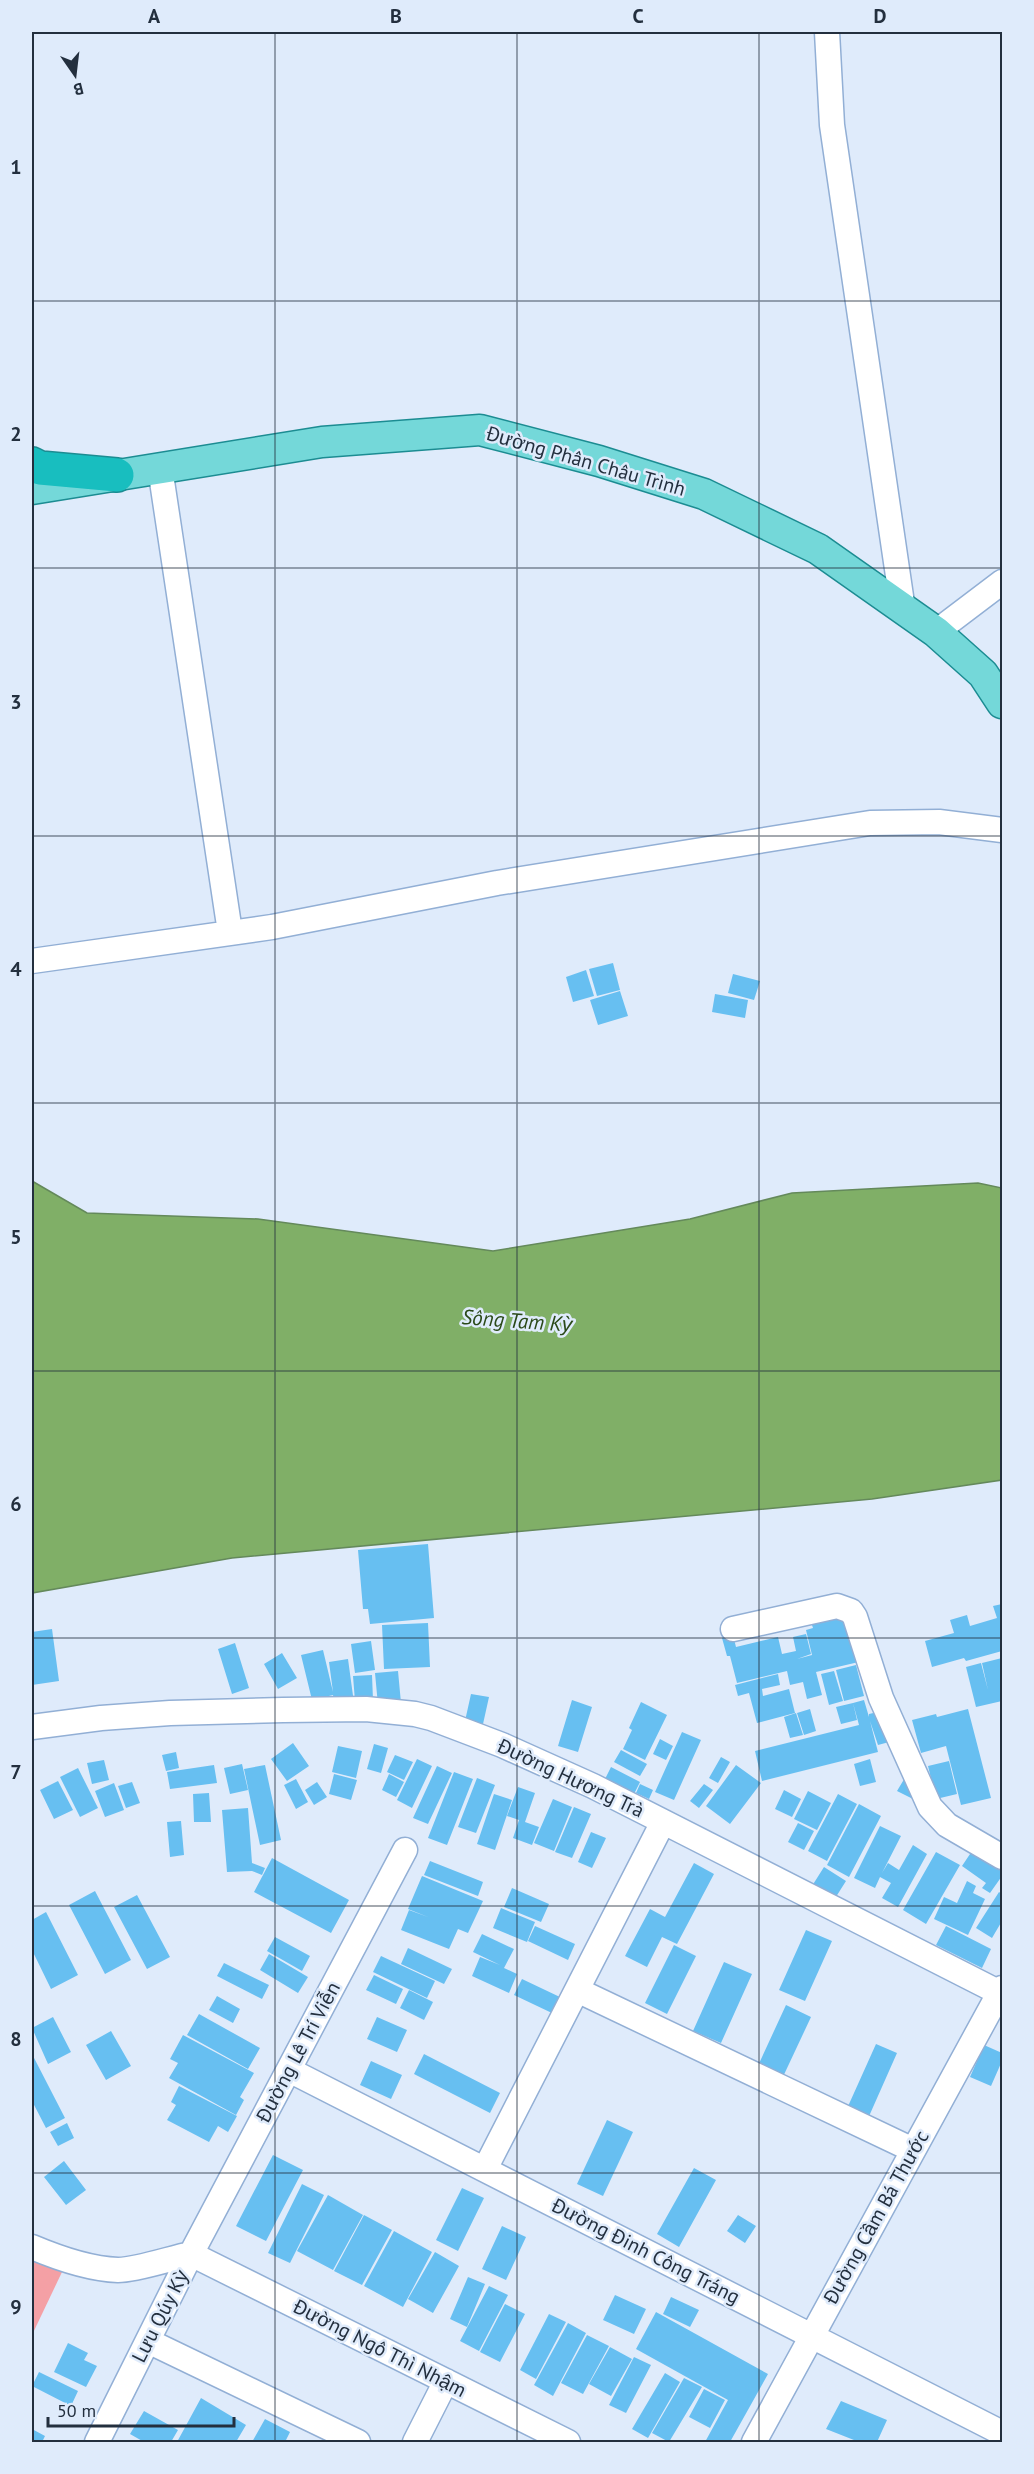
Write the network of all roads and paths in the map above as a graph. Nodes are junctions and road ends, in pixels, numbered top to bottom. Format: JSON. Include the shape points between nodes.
{"nodes":[{"id":1,"x":827,"y":32,"type":"edge"},
{"id":2,"x":32,"y":464,"type":"edge"},
{"id":3,"x":160,"y":468,"type":"junction"},
{"id":4,"x":117,"y":475,"type":"junction"},
{"id":5,"x":32,"y":489,"type":"edge"},
{"id":6,"x":1002,"y":582,"type":"edge"},
{"id":7,"x":903,"y":610,"type":"junction"},
{"id":8,"x":936,"y":632,"type":"junction"},
{"id":9,"x":1002,"y":703,"type":"edge"},
{"id":10,"x":1002,"y":830,"type":"edge"},
{"id":11,"x":230,"y":932,"type":"junction"},
{"id":12,"x":32,"y":961,"type":"edge"},
{"id":13,"x":734,"y":1629,"type":"dead end"},
{"id":14,"x":32,"y":1727,"type":"edge"},
{"id":15,"x":663,"y":1822,"type":"junction"},
{"id":16,"x":405,"y":1850,"type":"dead end"},
{"id":17,"x":1002,"y":1857,"type":"edge"},
{"id":18,"x":577,"y":1990,"type":"junction"},
{"id":19,"x":1002,"y":1992,"type":"edge"},
{"id":20,"x":289,"y":2070,"type":"junction"},
{"id":21,"x":913,"y":2150,"type":"junction"},
{"id":22,"x":485,"y":2169,"type":"junction"},
{"id":23,"x":32,"y":2247,"type":"edge"},
{"id":24,"x":191,"y":2254,"type":"junction"},
{"id":25,"x":811,"y":2335,"type":"junction"},
{"id":26,"x":148,"y":2341,"type":"junction"},
{"id":27,"x":446,"y":2381,"type":"junction"},
{"id":28,"x":1002,"y":2433,"type":"edge"},
{"id":29,"x":97,"y":2442,"type":"edge"},
{"id":30,"x":358,"y":2442,"type":"edge"},
{"id":31,"x":415,"y":2442,"type":"edge"},
{"id":32,"x":568,"y":2442,"type":"edge"},
{"id":33,"x":754,"y":2442,"type":"edge"}],
"edges":[{"from":1,"to":7,"type":"street","via":[[832,125]]},
{"from":2,"to":4,"type":"highway"},
{"from":3,"to":4,"type":"main road","name":"Đường Phân Châu Trình"},
{"from":3,"to":7,"type":"main road","name":"Đường Phân Châu Trình","via":[[322,442],[480,430],[704,494],[818,549]]},
{"from":3,"to":11,"type":"street"},
{"from":4,"to":5,"type":"main road","name":"Đường Phân Châu Trình"},
{"from":6,"to":8,"type":"street"},
{"from":7,"to":8,"type":"main road","name":"Đường Phân Châu Trình"},
{"from":8,"to":9,"type":"main road","name":"Đường Phân Châu Trình","via":[[982,674]]},
{"from":10,"to":11,"type":"street","via":[[939,822],[870,823],[497,883]]},
{"from":11,"to":12,"type":"street"},
{"from":13,"to":17,"type":"street","via":[[837,1606],[851,1611],[881,1698],[930,1807],[947,1826]]},
{"from":14,"to":15,"type":"street","name":"Đường Hương Trà","via":[[101,1718],[283,1710],[366,1709],[415,1714],[502,1745]]},
{"from":15,"to":18,"type":"street"},
{"from":15,"to":19,"type":"street","name":"Đường Hương Trà"},
{"from":16,"to":20,"type":"street","name":"Đường Lê Trí Viễn"},
{"from":18,"to":21,"type":"street"},
{"from":18,"to":22,"type":"street"},
{"from":19,"to":21,"type":"street","name":"Đường Cầm Bá Thước"},
{"from":20,"to":22,"type":"street","name":"Đường Đinh Công Tráng"},
{"from":20,"to":24,"type":"street","name":"Đường Lê Trí Viễn"},
{"from":21,"to":25,"type":"street","name":"Đường Cầm Bá Thước"},
{"from":22,"to":25,"type":"street","name":"Đường Đinh Công Tráng"},
{"from":23,"to":24,"type":"street","via":[[53,2256],[119,2270]]},
{"from":24,"to":26,"type":"street","name":"Lưu Qúy Kỳ"},
{"from":24,"to":27,"type":"street","name":"Đường Ngô Thì Nhậm"},
{"from":25,"to":28,"type":"street","name":"Đường Đinh Công Tráng"},
{"from":25,"to":33,"type":"street","name":"Đường Cầm Bá Thước"},
{"from":26,"to":29,"type":"street","name":"Lưu Qúy Kỳ"},
{"from":26,"to":30,"type":"street"},
{"from":27,"to":31,"type":"street"},
{"from":27,"to":32,"type":"street","name":"Đường Ngô Thì Nhậm"}]}
